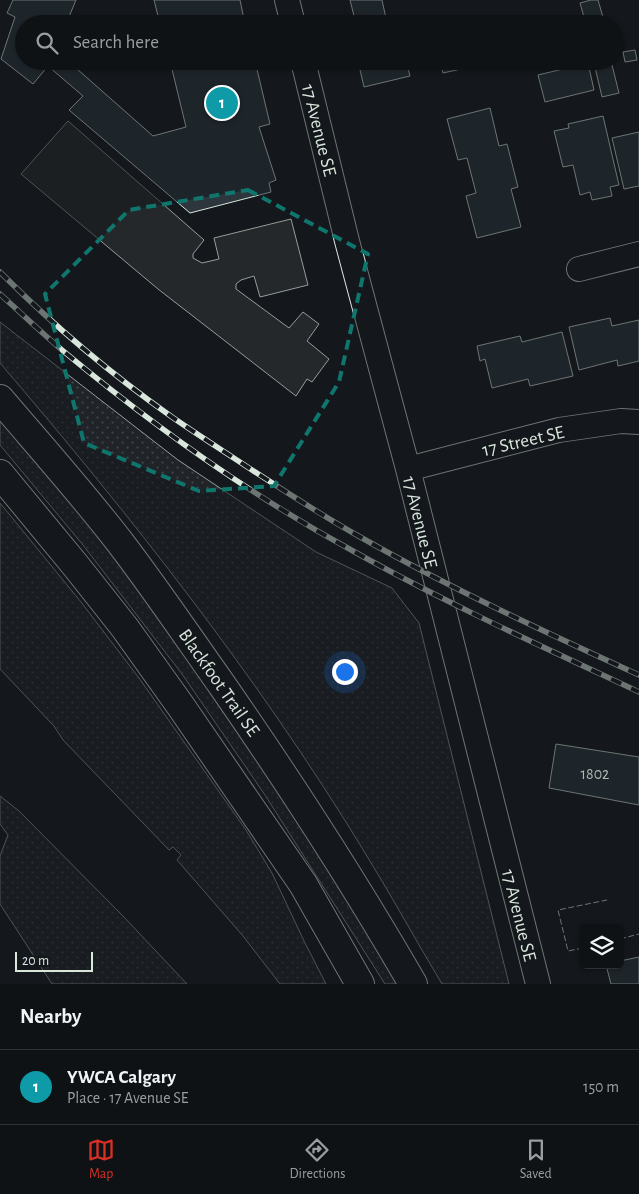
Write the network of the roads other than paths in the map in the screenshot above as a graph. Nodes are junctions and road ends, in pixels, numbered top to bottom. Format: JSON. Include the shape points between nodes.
{"nodes":[{"id":1,"x":287,"y":0,"type":"edge"},
{"id":2,"x":291,"y":15,"type":"edge"},
{"id":3,"x":305,"y":70,"type":"edge"},
{"id":4,"x":639,"y":254,"type":"edge"},
{"id":5,"x":579,"y":269,"type":"dead end"},
{"id":6,"x":0,"y":399,"type":"edge"},
{"id":7,"x":639,"y":422,"type":"edge"},
{"id":8,"x":408,"y":469,"type":"junction"},
{"id":9,"x":0,"y":474,"type":"edge"},
{"id":10,"x":342,"y":951,"type":"junction"},
{"id":11,"x":360,"y":984,"type":"edge"},
{"id":12,"x":365,"y":984,"type":"edge"},
{"id":13,"x":414,"y":984,"type":"edge"},
{"id":14,"x":538,"y":984,"type":"edge"}],
"edges":[{"from":1,"to":2,"type":"street"},
{"from":3,"to":8,"type":"street","name":"17 Avenue SE"},
{"from":4,"to":5,"type":"street"},
{"from":6,"to":13,"type":"main road","name":"Blackfoot Trail SE","via":[[74,484],[167,606],[288,780]]},
{"from":7,"to":8,"type":"street","name":"17 Street SE","via":[[621,421],[559,430]]},
{"from":8,"to":14,"type":"street","name":"17 Avenue SE"},
{"from":9,"to":10,"type":"main road","via":[[125,628],[303,884]]},
{"from":10,"to":11,"type":"main road"},
{"from":10,"to":12,"type":"main road"}]}
